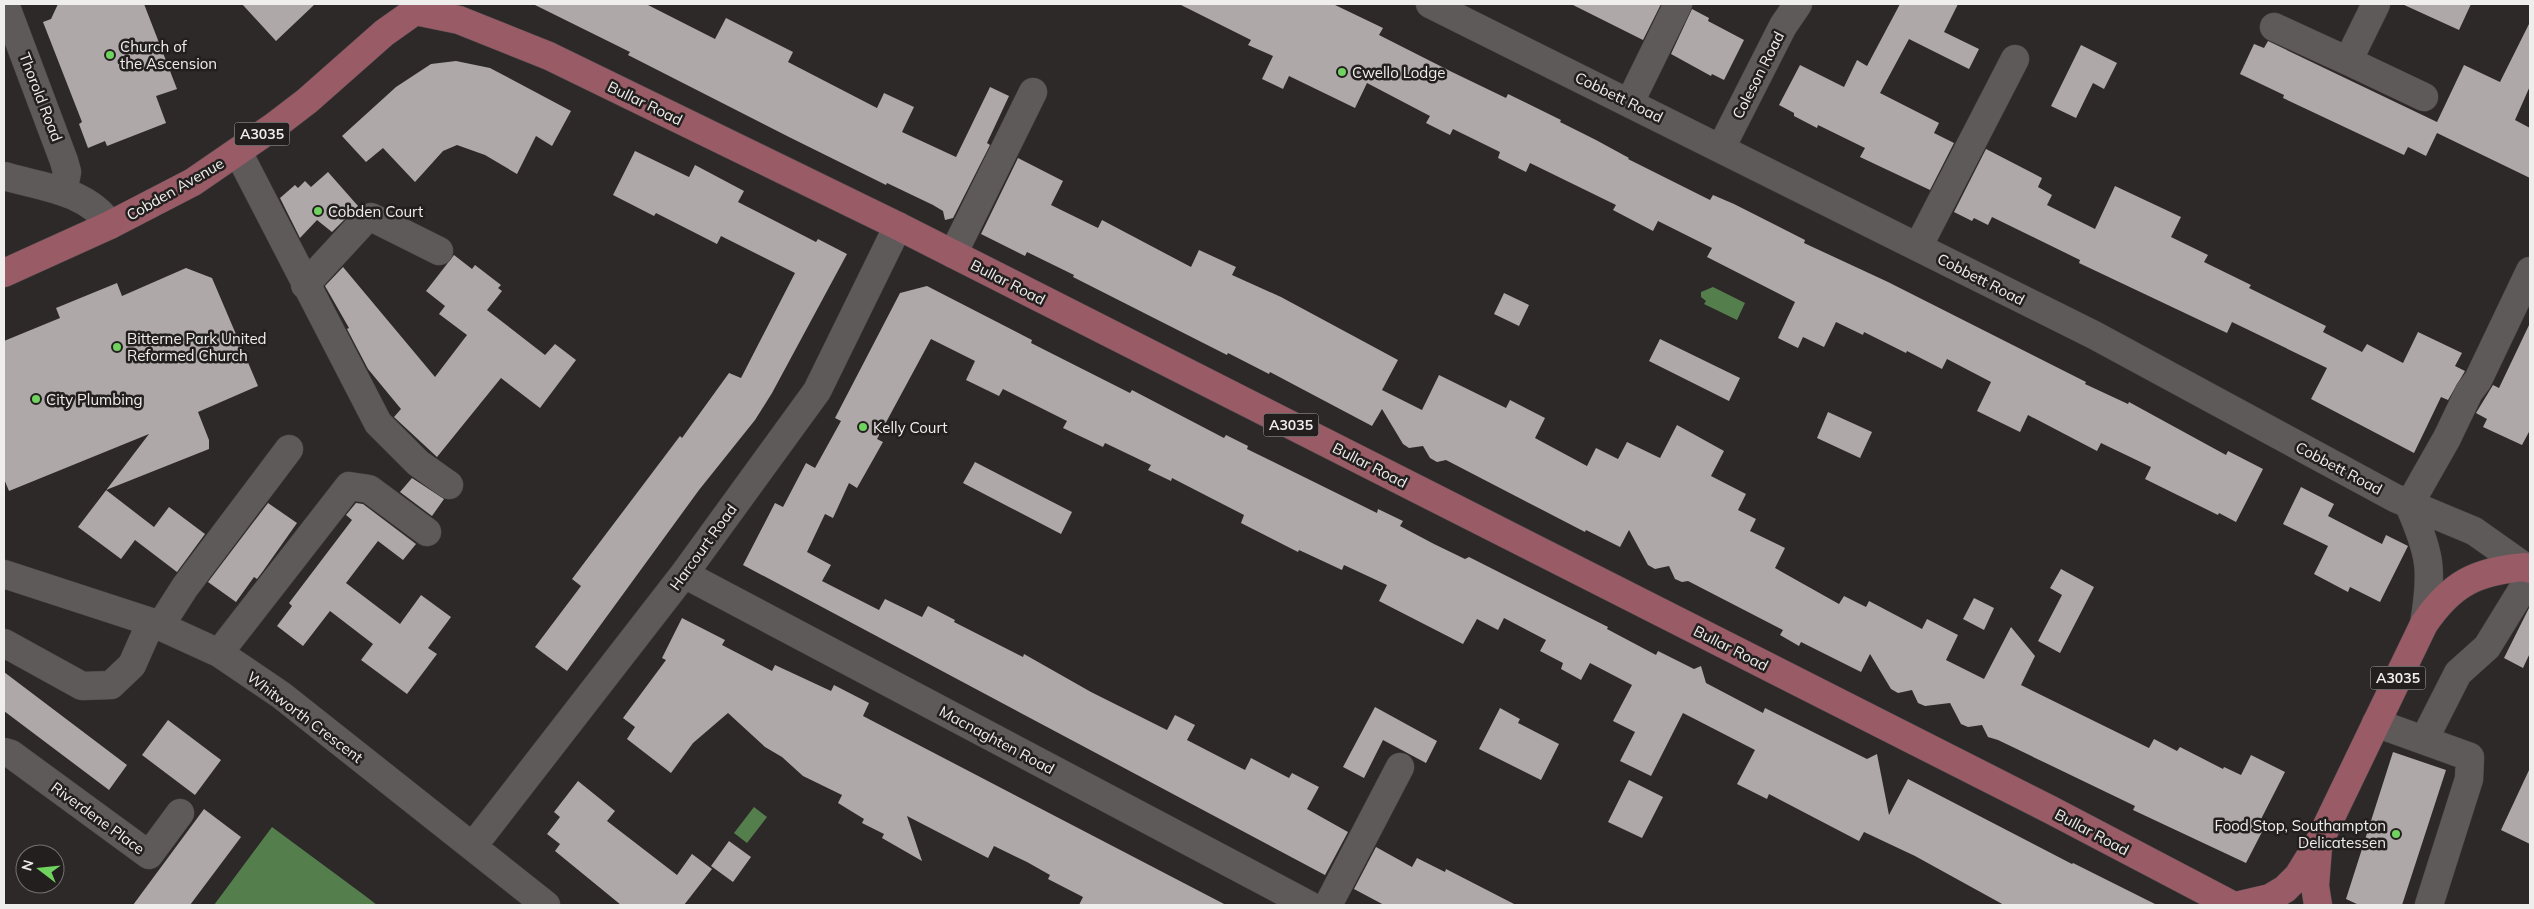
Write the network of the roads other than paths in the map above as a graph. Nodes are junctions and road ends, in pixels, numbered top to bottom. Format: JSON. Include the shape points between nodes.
{"nodes":[{"id":1,"x":5,"y":4,"type":"edge"},
{"id":2,"x":1430,"y":4,"type":"edge"},
{"id":3,"x":1678,"y":4,"type":"edge"},
{"id":4,"x":1798,"y":4,"type":"edge"},
{"id":5,"x":2376,"y":4,"type":"edge"},
{"id":6,"x":419,"y":8,"type":"edge"},
{"id":7,"x":2274,"y":27,"type":"dead end"},
{"id":8,"x":2015,"y":59,"type":"dead end"},
{"id":9,"x":2348,"y":61,"type":"junction"},
{"id":10,"x":1033,"y":92,"type":"dead end"},
{"id":11,"x":2424,"y":97,"type":"dead end"},
{"id":12,"x":1630,"y":102,"type":"junction"},
{"id":13,"x":1721,"y":148,"type":"junction"},
{"id":14,"x":238,"y":152,"type":"junction"},
{"id":15,"x":4,"y":176,"type":"edge"},
{"id":16,"x":63,"y":192,"type":"junction"},
{"id":17,"x":110,"y":225,"type":"junction"},
{"id":18,"x":898,"y":226,"type":"junction"},
{"id":19,"x":1918,"y":247,"type":"junction"},
{"id":20,"x":439,"y":251,"type":"dead end"},
{"id":21,"x":953,"y":254,"type":"junction"},
{"id":22,"x":2530,"y":271,"type":"edge"},
{"id":23,"x":4,"y":273,"type":"edge"},
{"id":24,"x":306,"y":285,"type":"junction"},
{"id":25,"x":289,"y":450,"type":"dead end"},
{"id":26,"x":449,"y":486,"type":"dead end"},
{"id":27,"x":2409,"y":505,"type":"junction"},
{"id":28,"x":427,"y":532,"type":"dead end"},
{"id":29,"x":2528,"y":571,"type":"edge"},
{"id":30,"x":4,"y":574,"type":"edge"},
{"id":31,"x":684,"y":574,"type":"junction"},
{"id":32,"x":156,"y":624,"type":"junction"},
{"id":33,"x":2424,"y":624,"type":"junction"},
{"id":34,"x":4,"y":643,"type":"edge"},
{"id":35,"x":219,"y":654,"type":"junction"},
{"id":36,"x":2376,"y":723,"type":"junction"},
{"id":37,"x":2424,"y":740,"type":"junction"},
{"id":38,"x":4,"y":752,"type":"edge"},
{"id":39,"x":1400,"y":767,"type":"dead end"},
{"id":40,"x":180,"y":814,"type":"dead end"},
{"id":41,"x":2319,"y":842,"type":"junction"},
{"id":42,"x":472,"y":846,"type":"junction"},
{"id":43,"x":546,"y":905,"type":"edge"},
{"id":44,"x":1309,"y":905,"type":"edge"},
{"id":45,"x":1328,"y":905,"type":"edge"},
{"id":46,"x":2232,"y":905,"type":"edge"},
{"id":47,"x":2240,"y":905,"type":"edge"},
{"id":48,"x":2318,"y":905,"type":"edge"},
{"id":49,"x":2429,"y":905,"type":"edge"}],
"edges":[{"from":1,"to":16,"type":"street","name":"Thorold Road","via":[[64,161],[67,172]]},
{"from":2,"to":12,"type":"street","name":"Cobbett Road"},
{"from":3,"to":12,"type":"street"},
{"from":4,"to":13,"type":"street","name":"Coleson Road","via":[[1783,26]]},
{"from":5,"to":9,"type":"street"},
{"from":6,"to":14,"type":"main road","name":"Cobden Avenue","number":"A3035","via":[[384,33],[307,101]]},
{"from":6,"to":18,"type":"main road","name":"Bullar Road","number":"A3035","via":[[459,20],[549,56]]},
{"from":7,"to":9,"type":"street"},
{"from":8,"to":19,"type":"street"},
{"from":9,"to":11,"type":"street"},
{"from":10,"to":21,"type":"street"},
{"from":12,"to":13,"type":"street","name":"Cobbett Road"},
{"from":13,"to":19,"type":"street","name":"Cobbett Road"},
{"from":14,"to":17,"type":"main road","name":"Cobden Avenue","number":"A3035","via":[[193,182]]},
{"from":14,"to":24,"type":"street"},
{"from":15,"to":16,"type":"street"},
{"from":16,"to":17,"type":"street","via":[[92,204]]},
{"from":17,"to":23,"type":"main road","name":"Cobden Avenue","number":"A3035"},
{"from":18,"to":21,"type":"main road","name":"Bullar Road","number":"A3035"},
{"from":18,"to":31,"type":"street","name":"Harcourt Road","via":[[817,390]]},
{"from":19,"to":27,"type":"street","name":"Cobbett Road","via":[[2094,335]]},
{"from":20,"to":24,"type":"street","via":[[371,217],[364,220]]},
{"from":21,"to":46,"type":"main road","name":"Bullar Road","number":"A3035","via":[[2051,810]]},
{"from":22,"to":27,"type":"street","via":[[2478,380]]},
{"from":24,"to":26,"type":"street","via":[[378,423],[418,463]]},
{"from":25,"to":32,"type":"street"},
{"from":27,"to":29,"type":"street","name":"Cobbett Road","via":[[2474,532]]},
{"from":27,"to":33,"type":"street","via":[[2429,557],[2429,592]]},
{"from":28,"to":35,"type":"street","via":[[369,489],[349,486]]},
{"from":29,"to":33,"type":"main road","number":"A3035","via":[[2486,573],[2470,580],[2438,602]]},
{"from":29,"to":37,"type":"street","via":[[2487,647],[2458,673]]},
{"from":30,"to":32,"type":"street","name":"Whitworth Crescent"},
{"from":31,"to":42,"type":"street","name":"Harcourt Road"},
{"from":31,"to":44,"type":"street","name":"Macnaghten Road"},
{"from":32,"to":34,"type":"street","via":[[132,665],[111,685],[82,686]]},
{"from":32,"to":35,"type":"street","name":"Whitworth Crescent"},
{"from":33,"to":36,"type":"main road","number":"A3035"},
{"from":35,"to":42,"type":"street","name":"Whitworth Crescent","via":[[281,695]]},
{"from":36,"to":37,"type":"street"},
{"from":36,"to":41,"type":"main road","number":"A3035"},
{"from":37,"to":49,"type":"street","via":[[2470,757],[2469,780]]},
{"from":38,"to":40,"type":"street","name":"Riverdene Place","via":[[148,855]]},
{"from":39,"to":45,"type":"street"},
{"from":41,"to":47,"type":"main road","number":"A3035","via":[[2298,876],[2285,889],[2261,902]]},
{"from":41,"to":48,"type":"main road","number":"A3035","via":[[2315,865]]},
{"from":42,"to":43,"type":"street","name":"Whitworth Crescent"}]}
